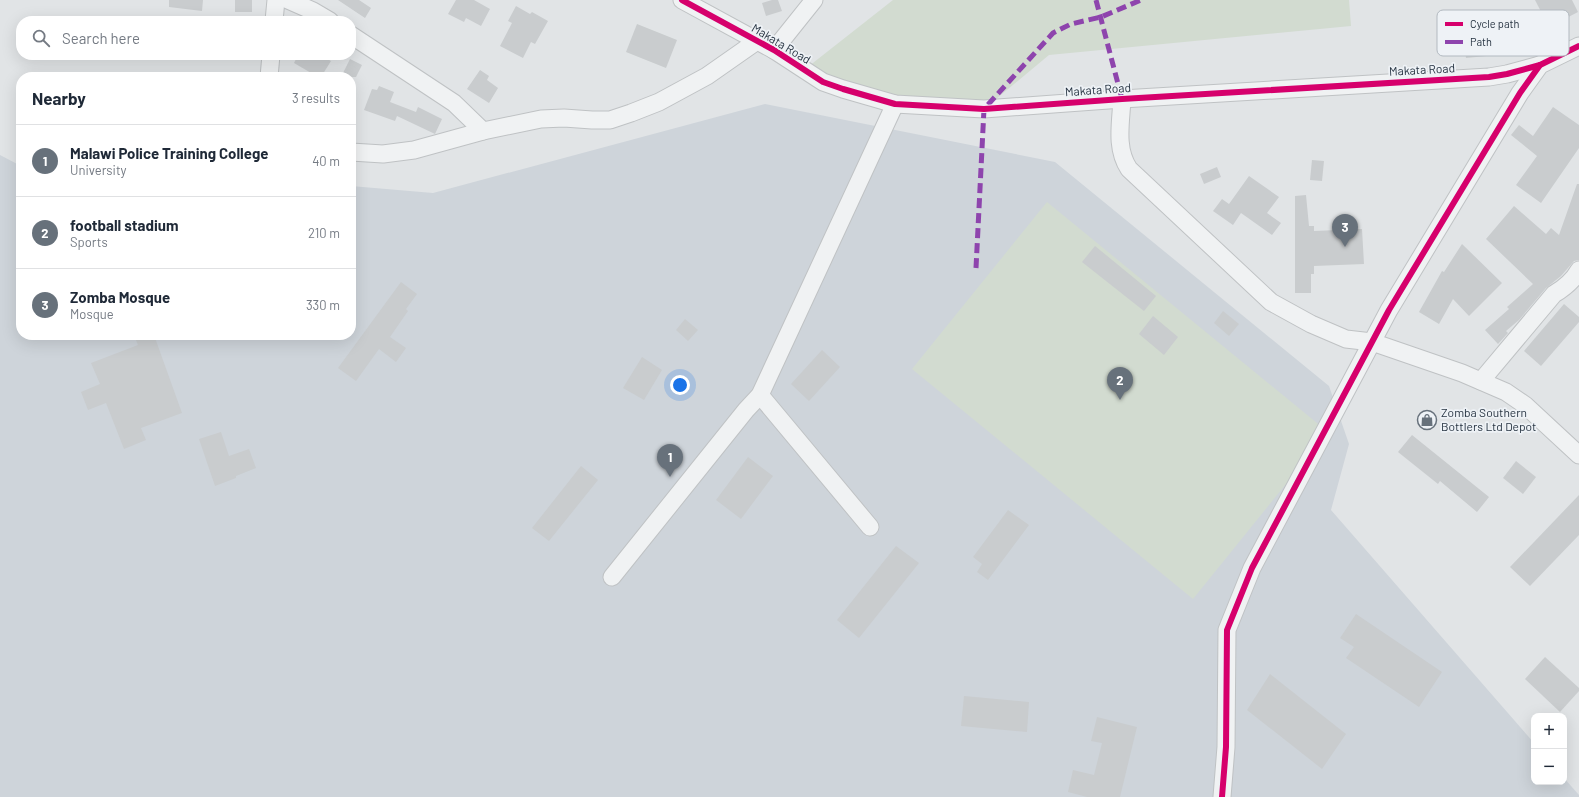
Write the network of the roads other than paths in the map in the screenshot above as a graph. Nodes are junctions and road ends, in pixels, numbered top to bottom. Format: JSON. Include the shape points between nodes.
{"nodes":[{"id":1,"x":276,"y":0,"type":"edge"},
{"id":2,"x":288,"y":0,"type":"edge"},
{"id":3,"x":682,"y":0,"type":"edge"},
{"id":4,"x":814,"y":0,"type":"edge"},
{"id":5,"x":274,"y":16,"type":"edge"},
{"id":6,"x":322,"y":16,"type":"edge"},
{"id":7,"x":356,"y":38,"type":"edge"},
{"id":8,"x":757,"y":41,"type":"junction"},
{"id":9,"x":1579,"y":46,"type":"edge"},
{"id":10,"x":774,"y":50,"type":"junction"},
{"id":11,"x":1569,"y":51,"type":"edge"},
{"id":12,"x":1558,"y":56,"type":"edge"},
{"id":13,"x":271,"y":60,"type":"edge"},
{"id":14,"x":1540,"y":65,"type":"junction"},
{"id":15,"x":269,"y":72,"type":"edge"},
{"id":16,"x":1122,"y":99,"type":"junction"},
{"id":17,"x":895,"y":104,"type":"junction"},
{"id":18,"x":483,"y":131,"type":"junction"},
{"id":19,"x":356,"y":152,"type":"edge"},
{"id":20,"x":1579,"y":270,"type":"edge"},
{"id":21,"x":1372,"y":342,"type":"junction"},
{"id":22,"x":1482,"y":381,"type":"junction"},
{"id":23,"x":760,"y":395,"type":"junction"},
{"id":24,"x":1579,"y":454,"type":"edge"},
{"id":25,"x":870,"y":527,"type":"dead end"},
{"id":26,"x":612,"y":577,"type":"dead end"},
{"id":27,"x":1222,"y":797,"type":"edge"}],
"edges":[{"from":1,"to":5,"type":"street"},
{"from":2,"to":6,"type":"street"},
{"from":3,"to":8,"type":"street","name":"Makata Road"},
{"from":4,"to":10,"type":"street"},
{"from":7,"to":18,"type":"street","via":[[454,103]]},
{"from":8,"to":10,"type":"street","name":"Makata Road"},
{"from":8,"to":18,"type":"street","via":[[708,76],[632,113],[610,120],[542,119]]},
{"from":9,"to":11,"type":"street","name":"Makata Road"},
{"from":10,"to":17,"type":"street","name":"Makata Road","via":[[823,82]]},
{"from":12,"to":14,"type":"street","name":"Makata Road"},
{"from":13,"to":15,"type":"street"},
{"from":14,"to":16,"type":"street","name":"Makata Road","via":[[1489,77]]},
{"from":14,"to":21,"type":"street","via":[[1516,100]]},
{"from":16,"to":17,"type":"street","name":"Makata Road","via":[[984,109]]},
{"from":16,"to":21,"type":"street","via":[[1119,141],[1124,162],[1129,169],[1271,302],[1311,324],[1346,339]]},
{"from":17,"to":23,"type":"street"},
{"from":18,"to":19,"type":"street","via":[[414,150],[383,154]]},
{"from":20,"to":22,"type":"street","via":[[1564,288],[1554,294]]},
{"from":21,"to":22,"type":"street"},
{"from":21,"to":27,"type":"street","via":[[1252,568],[1227,630],[1226,747]]},
{"from":22,"to":24,"type":"street","via":[[1506,392],[1525,405]]},
{"from":23,"to":25,"type":"street"},
{"from":23,"to":26,"type":"street"}]}
